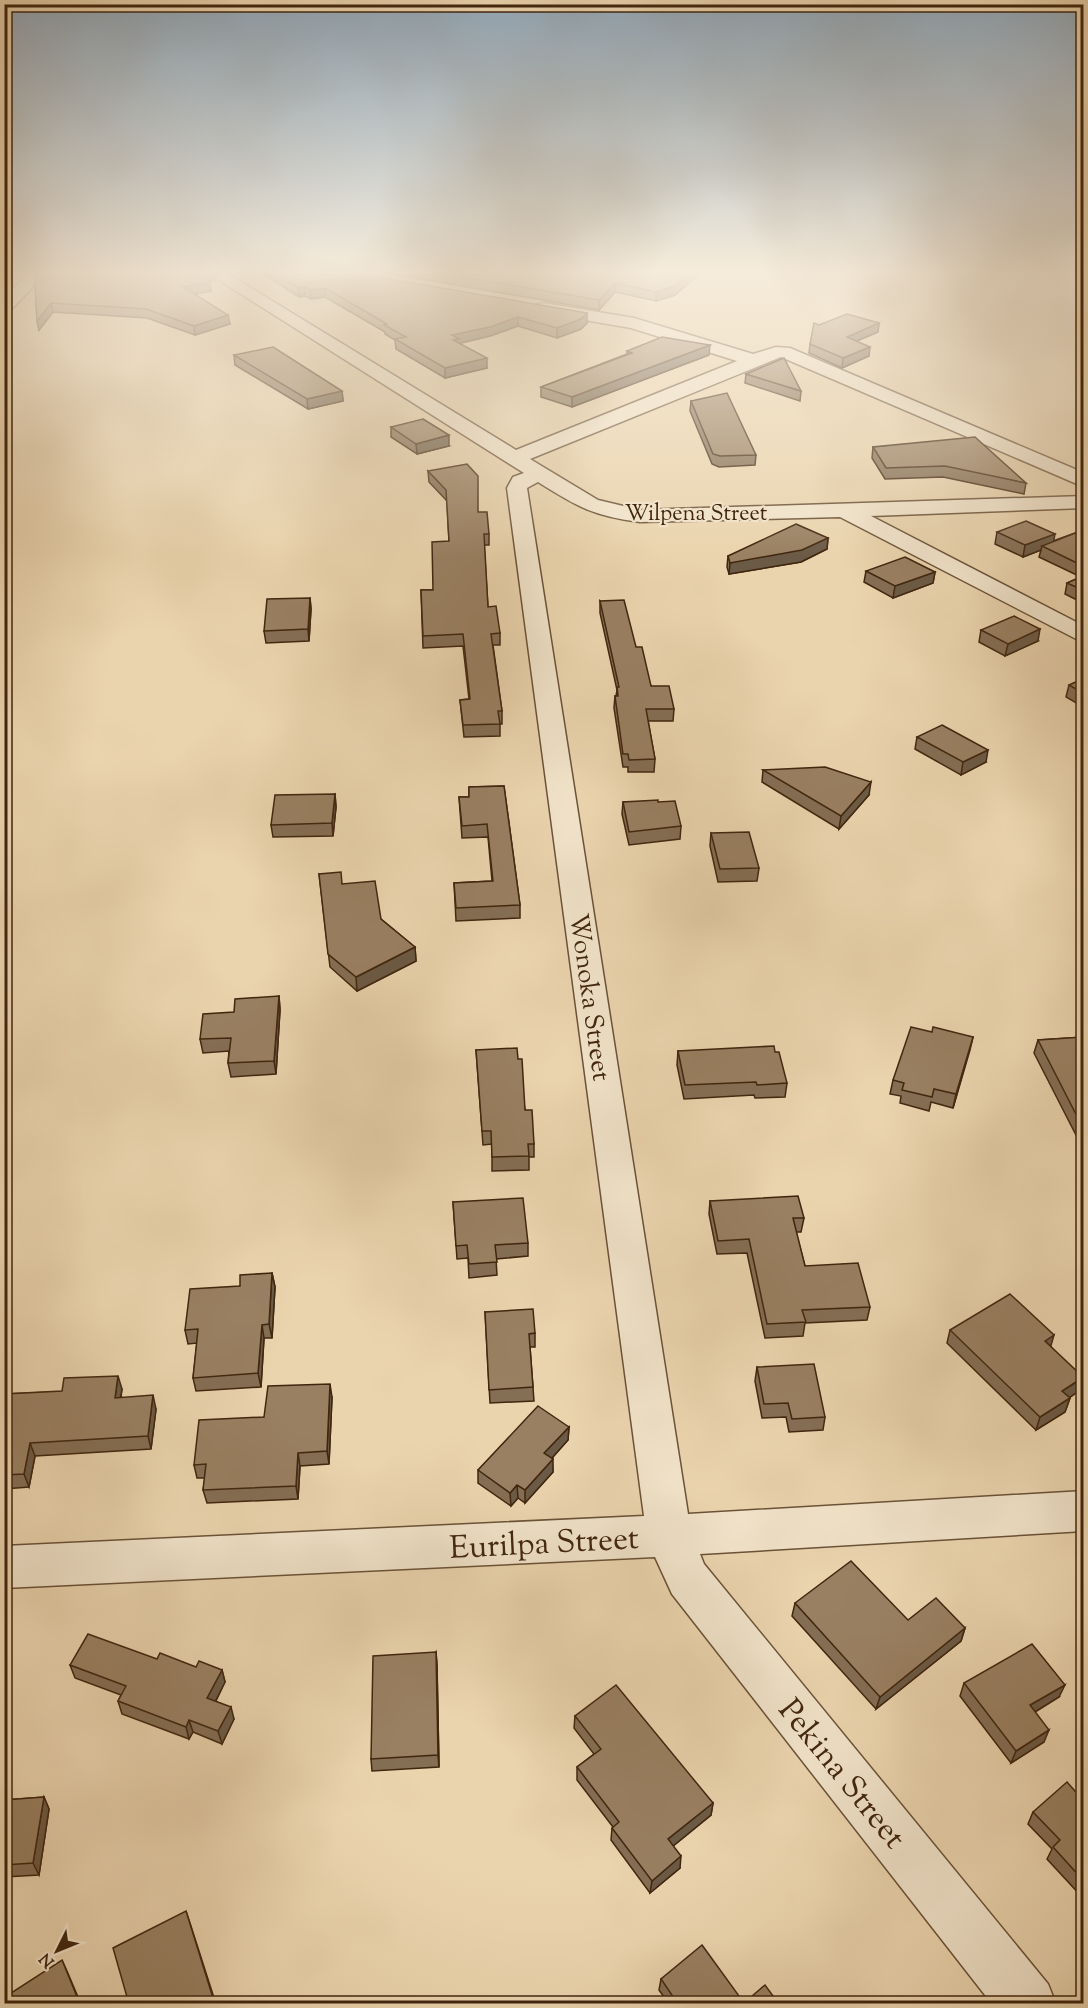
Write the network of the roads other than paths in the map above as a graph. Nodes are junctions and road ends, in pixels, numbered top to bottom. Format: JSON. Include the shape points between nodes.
{"nodes":[{"id":1,"x":371,"y":369,"type":"edge"},
{"id":2,"x":735,"y":369,"type":"edge"},
{"id":3,"x":823,"y":369,"type":"edge"},
{"id":4,"x":528,"y":466,"type":"junction"},
{"id":5,"x":1083,"y":481,"type":"edge"},
{"id":6,"x":1083,"y":502,"type":"edge"},
{"id":7,"x":844,"y":510,"type":"junction"},
{"id":8,"x":1083,"y":636,"type":"edge"},
{"id":9,"x":1083,"y":1511,"type":"edge"},
{"id":10,"x":669,"y":1536,"type":"junction"},
{"id":11,"x":4,"y":1567,"type":"edge"},
{"id":12,"x":1028,"y":2004,"type":"edge"}],
"edges":[{"from":1,"to":4,"type":"street","name":"Wilpena Street"},
{"from":2,"to":4,"type":"street"},
{"from":3,"to":5,"type":"street"},
{"from":4,"to":7,"type":"street","name":"Wilpena Street","via":[[590,505],[640,516]]},
{"from":4,"to":10,"type":"street","name":"Wonoka Street","via":[[517,488]]},
{"from":6,"to":7,"type":"street","name":"Wilpena Street"},
{"from":7,"to":8,"type":"street","name":"Wilpena Street"},
{"from":9,"to":10,"type":"street","name":"Eurilpa Street"},
{"from":10,"to":11,"type":"street","name":"Eurilpa Street"},
{"from":10,"to":12,"type":"street","name":"Pekina Street","via":[[688,1579]]}]}
